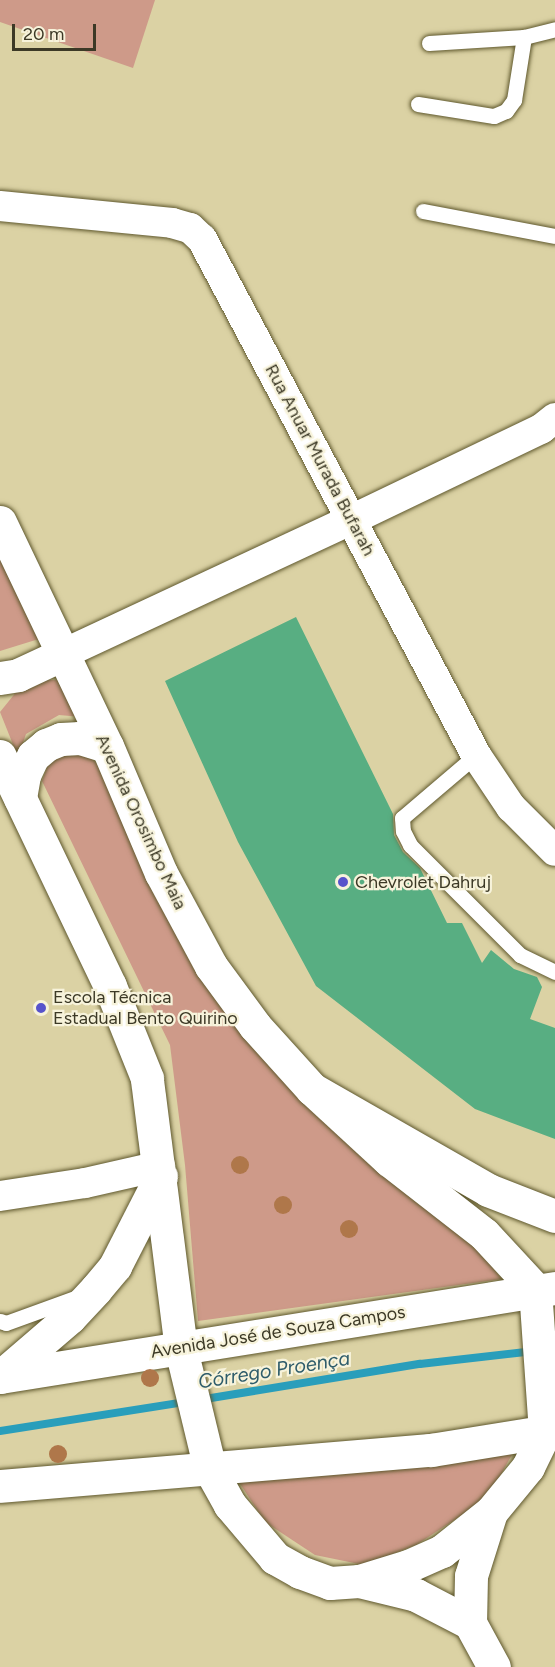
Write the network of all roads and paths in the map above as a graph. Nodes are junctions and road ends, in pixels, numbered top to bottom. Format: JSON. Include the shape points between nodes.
{"nodes":[{"id":1,"x":555,"y":29,"type":"edge"},
{"id":2,"x":524,"y":37,"type":"junction"},
{"id":3,"x":429,"y":44,"type":"dead end"},
{"id":4,"x":418,"y":104,"type":"dead end"},
{"id":5,"x":0,"y":206,"type":"edge"},
{"id":6,"x":423,"y":211,"type":"dead end"},
{"id":7,"x":555,"y":236,"type":"edge"},
{"id":8,"x":550,"y":427,"type":"edge"},
{"id":9,"x":351,"y":520,"type":"junction"},
{"id":10,"x":0,"y":522,"type":"edge"},
{"id":11,"x":63,"y":654,"type":"junction"},
{"id":12,"x":0,"y":678,"type":"edge"},
{"id":13,"x":107,"y":746,"type":"junction"},
{"id":14,"x":476,"y":755,"type":"junction"},
{"id":15,"x":0,"y":756,"type":"edge"},
{"id":16,"x":20,"y":798,"type":"junction"},
{"id":17,"x":555,"y":851,"type":"edge"},
{"id":18,"x":555,"y":972,"type":"edge"},
{"id":19,"x":312,"y":1089,"type":"junction"},
{"id":20,"x":160,"y":1171,"type":"junction"},
{"id":21,"x":0,"y":1196,"type":"edge"},
{"id":22,"x":555,"y":1216,"type":"edge"},
{"id":23,"x":96,"y":1289,"type":"junction"},
{"id":24,"x":542,"y":1299,"type":"edge"},
{"id":25,"x":0,"y":1321,"type":"edge"},
{"id":26,"x":183,"y":1359,"type":"junction"},
{"id":27,"x":0,"y":1377,"type":"edge"},
{"id":28,"x":550,"y":1431,"type":"edge"},
{"id":29,"x":207,"y":1459,"type":"junction"},
{"id":30,"x":0,"y":1486,"type":"edge"},
{"id":31,"x":492,"y":1512,"type":"junction"},
{"id":32,"x":359,"y":1581,"type":"junction"},
{"id":33,"x":470,"y":1623,"type":"junction"},
{"id":34,"x":494,"y":1667,"type":"edge"}],
"edges":[{"from":1,"to":2,"type":"lane"},
{"from":2,"to":3,"type":"lane"},
{"from":2,"to":4,"type":"lane","via":[[514,100],[506,111],[494,116]]},
{"from":5,"to":9,"type":"street","name":"Rua Anuar Murada Bufarah","via":[[172,222],[190,228],[214,258]]},
{"from":6,"to":7,"type":"lane"},
{"from":8,"to":9,"type":"street"},
{"from":9,"to":11,"type":"street"},
{"from":9,"to":14,"type":"street","name":"Rua Anuar Murada Bufarah"},
{"from":10,"to":11,"type":"main road","name":"Avenida Orosimbo Maia"},
{"from":11,"to":12,"type":"main road","via":[[18,675]]},
{"from":11,"to":13,"type":"main road","name":"Avenida Orosimbo Maia"},
{"from":13,"to":16,"type":"main road","via":[[80,738],[46,745],[33,756]]},
{"from":13,"to":19,"type":"main road","name":"Avenida Orosimbo Maia","via":[[161,873],[211,966],[255,1026]]},
{"from":14,"to":17,"type":"street","name":"Rua Anuar Murada Bufarah","via":[[511,807]]},
{"from":14,"to":18,"type":"lane","via":[[402,818],[402,831],[410,845],[520,955]]},
{"from":15,"to":16,"type":"main road"},
{"from":16,"to":20,"type":"main road","via":[[140,1055]]},
{"from":19,"to":22,"type":"main road","via":[[488,1190]]},
{"from":19,"to":24,"type":"main road","name":"Avenida Orosimbo Maia","via":[[389,1160],[484,1234]]},
{"from":20,"to":21,"type":"street"},
{"from":20,"to":23,"type":"main road","via":[[120,1256]]},
{"from":20,"to":26,"type":"main road"},
{"from":23,"to":25,"type":"lane","via":[[6,1323]]},
{"from":23,"to":27,"type":"main road","via":[[70,1317]]},
{"from":24,"to":26,"type":"main road","name":"Avenida José de Souza Campos"},
{"from":24,"to":28,"type":"main road","via":[[541,1379]]},
{"from":26,"to":27,"type":"main road","name":"Avenida José de Souza Campos"},
{"from":26,"to":29,"type":"main road"},
{"from":28,"to":29,"type":"main road","via":[[431,1450]]},
{"from":28,"to":31,"type":"main road","via":[[528,1467]]},
{"from":29,"to":30,"type":"main road"},
{"from":29,"to":32,"type":"main road","via":[[230,1505],[274,1558],[330,1583]]},
{"from":31,"to":32,"type":"main road","via":[[442,1551]]},
{"from":31,"to":33,"type":"main road","via":[[471,1576]]},
{"from":32,"to":33,"type":"main road","via":[[416,1595]]},
{"from":33,"to":34,"type":"main road"}]}
